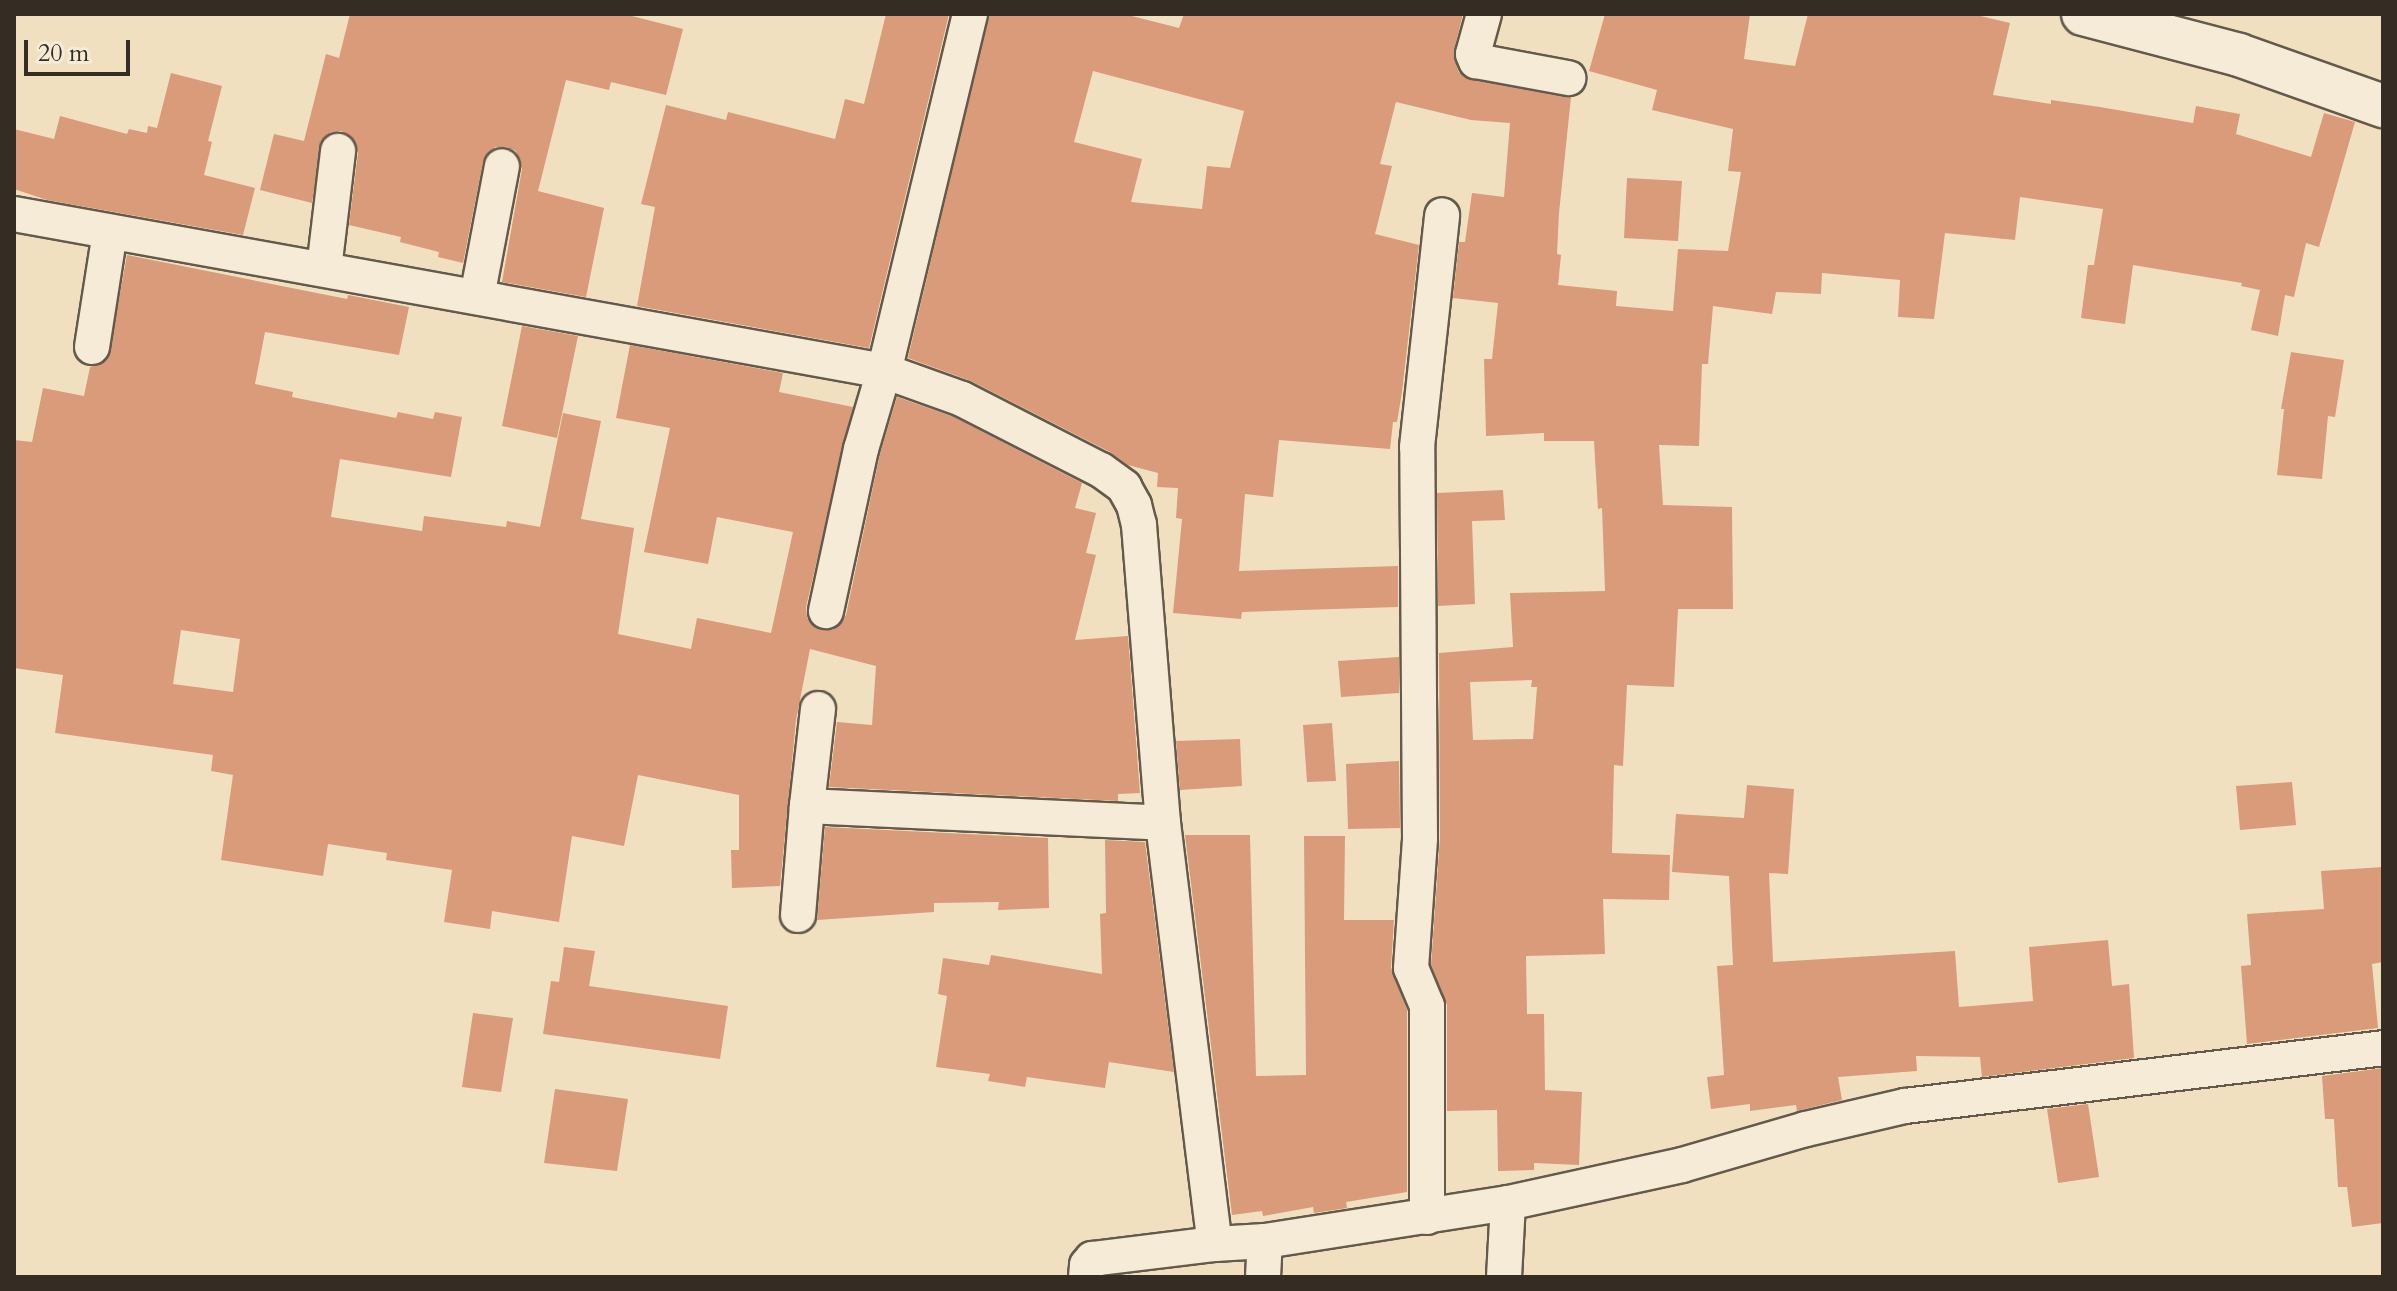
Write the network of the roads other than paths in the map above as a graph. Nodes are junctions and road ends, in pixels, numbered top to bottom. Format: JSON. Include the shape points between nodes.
{"nodes":[{"id":1,"x":970,"y":14,"type":"edge"},
{"id":2,"x":1484,"y":14,"type":"edge"},
{"id":3,"x":2083,"y":14,"type":"edge"},
{"id":4,"x":1568,"y":78,"type":"dead end"},
{"id":5,"x":2383,"y":106,"type":"edge"},
{"id":6,"x":338,"y":151,"type":"dead end"},
{"id":7,"x":502,"y":166,"type":"dead end"},
{"id":8,"x":14,"y":214,"type":"edge"},
{"id":9,"x":1442,"y":215,"type":"dead end"},
{"id":10,"x":110,"y":232,"type":"junction"},
{"id":11,"x":324,"y":269,"type":"junction"},
{"id":12,"x":477,"y":297,"type":"junction"},
{"id":13,"x":92,"y":347,"type":"dead end"},
{"id":14,"x":884,"y":371,"type":"junction"},
{"id":15,"x":826,"y":611,"type":"dead end"},
{"id":16,"x":818,"y":709,"type":"dead end"},
{"id":17,"x":807,"y":806,"type":"junction"},
{"id":18,"x":1163,"y":823,"type":"junction"},
{"id":19,"x":798,"y":915,"type":"dead end"},
{"id":20,"x":2383,"y":1048,"type":"edge"},
{"id":21,"x":1508,"y":1203,"type":"junction"},
{"id":22,"x":1427,"y":1217,"type":"junction"},
{"id":23,"x":1265,"y":1241,"type":"junction"},
{"id":24,"x":1215,"y":1244,"type":"junction"},
{"id":25,"x":1086,"y":1277,"type":"edge"},
{"id":26,"x":1263,"y":1277,"type":"edge"},
{"id":27,"x":1504,"y":1277,"type":"edge"}],
"edges":[{"from":1,"to":14,"type":"street"},
{"from":2,"to":4,"type":"street","via":[[1473,54],[1476,61]]},
{"from":3,"to":5,"type":"street","via":[[2239,55]]},
{"from":6,"to":11,"type":"street"},
{"from":7,"to":12,"type":"street"},
{"from":8,"to":10,"type":"street"},
{"from":9,"to":22,"type":"street","via":[[1417,447],[1421,807],[1411,968],[1427,1006]]},
{"from":10,"to":11,"type":"street"},
{"from":10,"to":13,"type":"street"},
{"from":11,"to":12,"type":"street"},
{"from":12,"to":14,"type":"street"},
{"from":14,"to":15,"type":"street","via":[[861,449]]},
{"from":14,"to":18,"type":"street","via":[[962,399],[1101,470],[1129,493],[1139,525]]},
{"from":16,"to":17,"type":"street"},
{"from":17,"to":18,"type":"street"},
{"from":17,"to":19,"type":"street"},
{"from":18,"to":24,"type":"street"},
{"from":20,"to":21,"type":"street","via":[[1905,1106],[1682,1165]]},
{"from":21,"to":22,"type":"street"},
{"from":21,"to":27,"type":"street"},
{"from":22,"to":23,"type":"street"},
{"from":23,"to":24,"type":"street"},
{"from":23,"to":26,"type":"street"},
{"from":24,"to":25,"type":"street","via":[[1092,1259]]}]}
